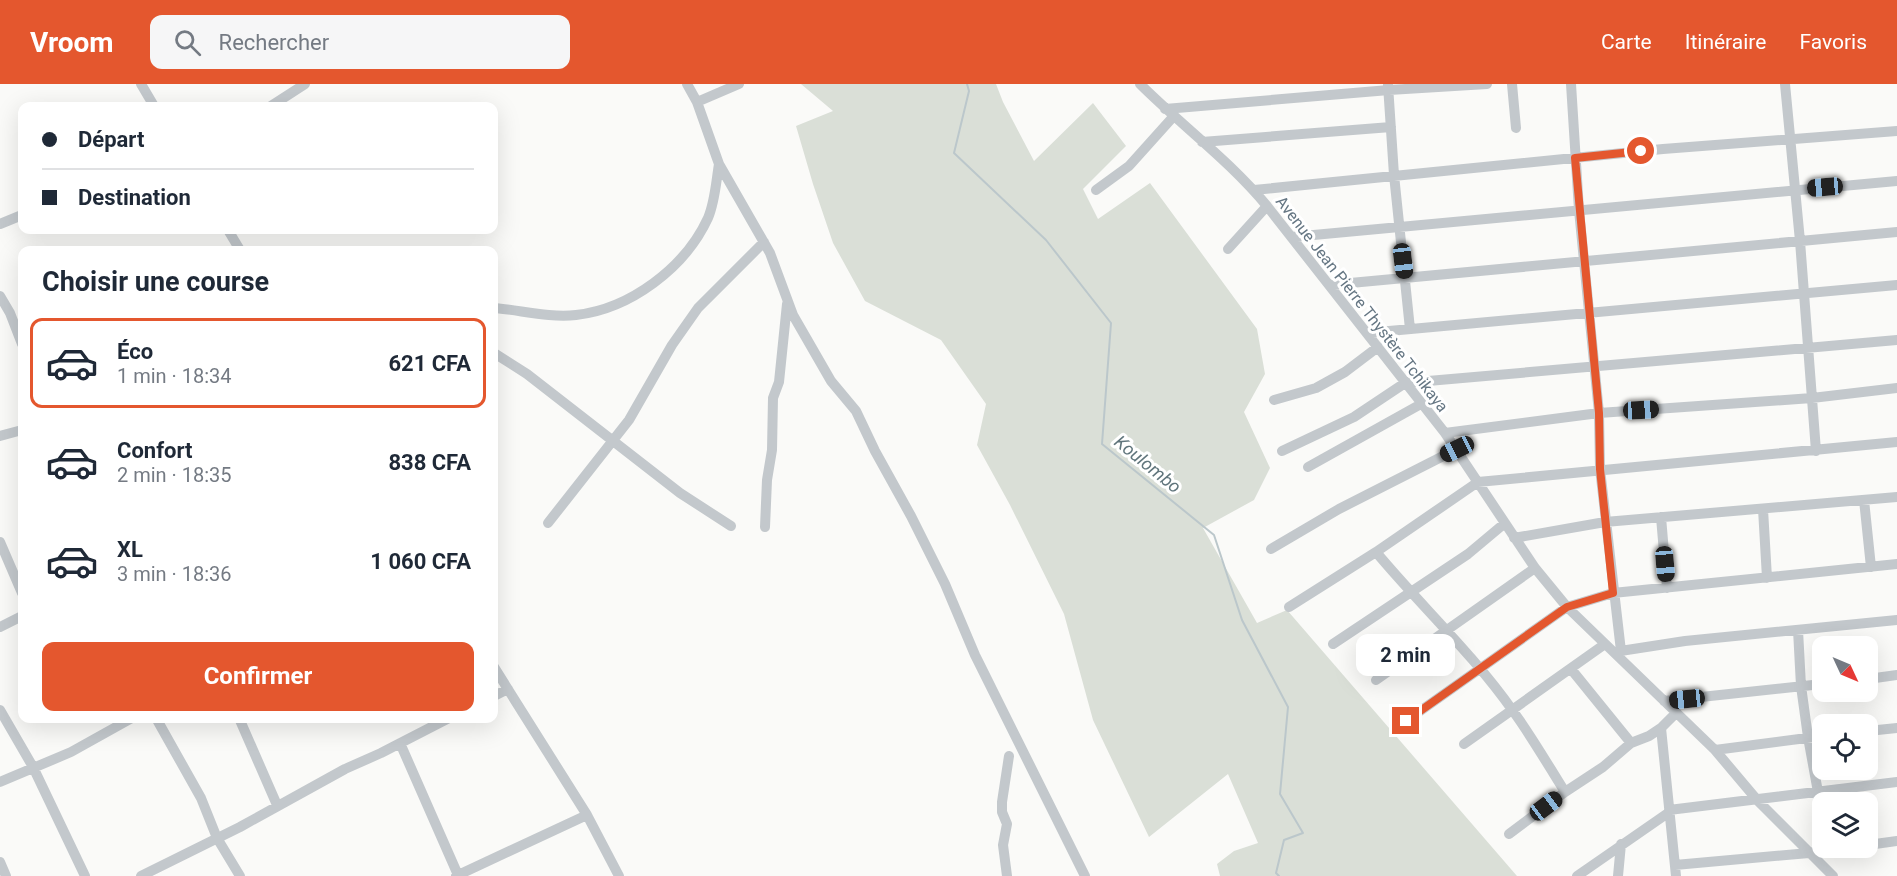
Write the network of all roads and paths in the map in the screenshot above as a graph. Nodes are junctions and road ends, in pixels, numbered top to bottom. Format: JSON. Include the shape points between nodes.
{"nodes":[{"id":1,"x":141,"y":84,"type":"edge"},
{"id":2,"x":305,"y":84,"type":"edge"},
{"id":3,"x":687,"y":84,"type":"edge"},
{"id":4,"x":739,"y":84,"type":"edge"},
{"id":5,"x":1140,"y":84,"type":"edge"},
{"id":6,"x":1487,"y":84,"type":"edge"},
{"id":7,"x":1512,"y":84,"type":"edge"},
{"id":8,"x":1571,"y":84,"type":"edge"},
{"id":9,"x":1785,"y":84,"type":"edge"},
{"id":10,"x":1388,"y":87,"type":"edge"},
{"id":11,"x":152,"y":102,"type":"edge"},
{"id":12,"x":277,"y":102,"type":"edge"},
{"id":13,"x":697,"y":102,"type":"junction"},
{"id":14,"x":1169,"y":113,"type":"junction"},
{"id":15,"x":1391,"y":127,"type":"junction"},
{"id":16,"x":1516,"y":128,"type":"dead end"},
{"id":17,"x":1897,"y":130,"type":"edge"},
{"id":18,"x":1789,"y":139,"type":"junction"},
{"id":19,"x":1202,"y":142,"type":"junction"},
{"id":20,"x":1575,"y":158,"type":"junction"},
{"id":21,"x":718,"y":164,"type":"junction"},
{"id":22,"x":1394,"y":175,"type":"junction"},
{"id":23,"x":1897,"y":182,"type":"edge"},
{"id":24,"x":1096,"y":190,"type":"dead end"},
{"id":25,"x":1254,"y":190,"type":"junction"},
{"id":26,"x":1794,"y":190,"type":"junction"},
{"id":27,"x":1267,"y":206,"type":"junction"},
{"id":28,"x":1579,"y":210,"type":"junction"},
{"id":29,"x":18,"y":217,"type":"edge"},
{"id":30,"x":0,"y":224,"type":"edge"},
{"id":31,"x":1399,"y":227,"type":"junction"},
{"id":32,"x":1897,"y":232,"type":"edge"},
{"id":33,"x":1292,"y":237,"type":"junction"},
{"id":34,"x":1800,"y":241,"type":"junction"},
{"id":35,"x":764,"y":242,"type":"junction"},
{"id":36,"x":1228,"y":249,"type":"dead end"},
{"id":37,"x":1584,"y":260,"type":"junction"},
{"id":38,"x":1405,"y":278,"type":"junction"},
{"id":39,"x":1329,"y":285,"type":"junction"},
{"id":40,"x":1897,"y":285,"type":"edge"},
{"id":41,"x":1802,"y":293,"type":"junction"},
{"id":42,"x":0,"y":296,"type":"edge"},
{"id":43,"x":788,"y":301,"type":"junction"},
{"id":44,"x":498,"y":308,"type":"edge"},
{"id":45,"x":1589,"y":312,"type":"junction"},
{"id":46,"x":1410,"y":329,"type":"junction"},
{"id":47,"x":1367,"y":333,"type":"junction"},
{"id":48,"x":18,"y":334,"type":"edge"},
{"id":49,"x":1897,"y":340,"type":"edge"},
{"id":50,"x":1378,"y":347,"type":"junction"},
{"id":51,"x":1808,"y":348,"type":"junction"},
{"id":52,"x":498,"y":356,"type":"edge"},
{"id":53,"x":1594,"y":365,"type":"junction"},
{"id":54,"x":1405,"y":382,"type":"junction"},
{"id":55,"x":1897,"y":388,"type":"edge"},
{"id":56,"x":1812,"y":398,"type":"junction"},
{"id":57,"x":1274,"y":399,"type":"dead end"},
{"id":58,"x":1421,"y":404,"type":"junction"},
{"id":59,"x":1599,"y":413,"type":"junction"},
{"id":60,"x":18,"y":431,"type":"edge"},
{"id":61,"x":1445,"y":433,"type":"junction"},
{"id":62,"x":0,"y":436,"type":"edge"},
{"id":63,"x":610,"y":441,"type":"junction"},
{"id":64,"x":1897,"y":442,"type":"edge"},
{"id":65,"x":1457,"y":449,"type":"junction"},
{"id":66,"x":1282,"y":451,"type":"dead end"},
{"id":67,"x":1816,"y":451,"type":"junction"},
{"id":68,"x":1308,"y":467,"type":"dead end"},
{"id":69,"x":1600,"y":469,"type":"junction"},
{"id":70,"x":1478,"y":482,"type":"junction"},
{"id":71,"x":1897,"y":497,"type":"edge"},
{"id":72,"x":1864,"y":500,"type":"junction"},
{"id":73,"x":1763,"y":509,"type":"junction"},
{"id":74,"x":1661,"y":517,"type":"junction"},
{"id":75,"x":1605,"y":522,"type":"junction"},
{"id":76,"x":548,"y":523,"type":"dead end"},
{"id":77,"x":1505,"y":524,"type":"junction"},
{"id":78,"x":731,"y":526,"type":"dead end"},
{"id":79,"x":765,"y":527,"type":"dead end"},
{"id":80,"x":1514,"y":538,"type":"junction"},
{"id":81,"x":0,"y":542,"type":"edge"},
{"id":82,"x":1271,"y":549,"type":"dead end"},
{"id":83,"x":1376,"y":552,"type":"junction"},
{"id":84,"x":1897,"y":564,"type":"edge"},
{"id":85,"x":1871,"y":567,"type":"junction"},
{"id":86,"x":1535,"y":568,"type":"junction"},
{"id":87,"x":1767,"y":578,"type":"junction"},
{"id":88,"x":18,"y":584,"type":"edge"},
{"id":89,"x":1667,"y":588,"type":"junction"},
{"id":90,"x":1410,"y":593,"type":"junction"},
{"id":91,"x":1613,"y":593,"type":"junction"},
{"id":92,"x":1289,"y":607,"type":"dead end"},
{"id":93,"x":1567,"y":607,"type":"junction"},
{"id":94,"x":18,"y":618,"type":"edge"},
{"id":95,"x":1897,"y":620,"type":"edge"},
{"id":96,"x":0,"y":627,"type":"edge"},
{"id":97,"x":1446,"y":630,"type":"junction"},
{"id":98,"x":1798,"y":630,"type":"junction"},
{"id":99,"x":1333,"y":644,"type":"dead end"},
{"id":100,"x":1605,"y":644,"type":"junction"},
{"id":101,"x":1617,"y":651,"type":"junction"},
{"id":102,"x":1571,"y":669,"type":"junction"},
{"id":103,"x":1480,"y":670,"type":"junction"},
{"id":104,"x":498,"y":673,"type":"edge"},
{"id":105,"x":1897,"y":675,"type":"edge"},
{"id":106,"x":1878,"y":678,"type":"edge"},
{"id":107,"x":1376,"y":680,"type":"dead end"},
{"id":108,"x":1812,"y":685,"type":"edge"},
{"id":109,"x":1801,"y":686,"type":"junction"},
{"id":110,"x":508,"y":689,"type":"junction"},
{"id":111,"x":498,"y":694,"type":"edge"},
{"id":112,"x":1664,"y":701,"type":"junction"},
{"id":113,"x":0,"y":710,"type":"edge"},
{"id":114,"x":1513,"y":710,"type":"junction"},
{"id":115,"x":1676,"y":713,"type":"junction"},
{"id":116,"x":1406,"y":721,"type":"dead end"},
{"id":117,"x":123,"y":723,"type":"edge"},
{"id":118,"x":159,"y":723,"type":"edge"},
{"id":119,"x":241,"y":723,"type":"edge"},
{"id":120,"x":439,"y":723,"type":"edge"},
{"id":121,"x":1661,"y":728,"type":"junction"},
{"id":122,"x":1897,"y":728,"type":"edge"},
{"id":123,"x":1878,"y":730,"type":"edge"},
{"id":124,"x":1808,"y":737,"type":"junction"},
{"id":125,"x":1812,"y":737,"type":"edge"},
{"id":126,"x":400,"y":743,"type":"junction"},
{"id":127,"x":1631,"y":743,"type":"junction"},
{"id":128,"x":1464,"y":744,"type":"dead end"},
{"id":129,"x":1715,"y":750,"type":"junction"},
{"id":130,"x":1009,"y":756,"type":"dead end"},
{"id":131,"x":33,"y":767,"type":"junction"},
{"id":132,"x":0,"y":782,"type":"edge"},
{"id":133,"x":1897,"y":782,"type":"edge"},
{"id":134,"x":1565,"y":792,"type":"junction"},
{"id":135,"x":1818,"y":792,"type":"joint"},
{"id":136,"x":1812,"y":793,"type":"edge"},
{"id":137,"x":1758,"y":801,"type":"junction"},
{"id":138,"x":277,"y":805,"type":"junction"},
{"id":139,"x":1668,"y":812,"type":"junction"},
{"id":140,"x":587,"y":815,"type":"junction"},
{"id":141,"x":1509,"y":834,"type":"dead end"},
{"id":142,"x":217,"y":838,"type":"junction"},
{"id":143,"x":1897,"y":841,"type":"edge"},
{"id":144,"x":1621,"y":844,"type":"junction"},
{"id":145,"x":1878,"y":844,"type":"edge"},
{"id":146,"x":1812,"y":852,"type":"edge"},
{"id":147,"x":1809,"y":853,"type":"junction"},
{"id":148,"x":1676,"y":871,"type":"edge"},
{"id":149,"x":463,"y":874,"type":"edge"},
{"id":150,"x":85,"y":876,"type":"edge"},
{"id":151,"x":141,"y":876,"type":"edge"},
{"id":152,"x":240,"y":876,"type":"edge"},
{"id":153,"x":619,"y":876,"type":"edge"},
{"id":154,"x":1007,"y":876,"type":"edge"},
{"id":155,"x":1086,"y":876,"type":"edge"},
{"id":156,"x":1577,"y":876,"type":"edge"},
{"id":157,"x":1618,"y":876,"type":"edge"},
{"id":158,"x":1833,"y":876,"type":"edge"}],
"edges":[{"from":1,"to":11,"type":"street"},
{"from":2,"to":12,"type":"street"},
{"from":3,"to":13,"type":"street"},
{"from":4,"to":13,"type":"street"},
{"from":5,"to":14,"type":"street","name":"Avenue Jean Pierre Thystère Tchikaya"},
{"from":6,"to":10,"type":"street"},
{"from":7,"to":16,"type":"street"},
{"from":8,"to":20,"type":"street"},
{"from":9,"to":18,"type":"street"},
{"from":10,"to":14,"type":"street"},
{"from":10,"to":15,"type":"street"},
{"from":13,"to":21,"type":"street"},
{"from":14,"to":19,"type":"street","name":"Avenue Jean Pierre Thystère Tchikaya"},
{"from":14,"to":24,"type":"street","via":[[1129,166]]},
{"from":15,"to":19,"type":"street"},
{"from":15,"to":22,"type":"street"},
{"from":17,"to":18,"type":"street"},
{"from":18,"to":20,"type":"street"},
{"from":18,"to":26,"type":"street"},
{"from":19,"to":25,"type":"street","name":"Avenue Jean Pierre Thystère Tchikaya"},
{"from":20,"to":22,"type":"street"},
{"from":20,"to":28,"type":"street"},
{"from":21,"to":35,"type":"street"},
{"from":21,"to":44,"type":"street","via":[[708,217],[673,267],[652,283],[603,310],[574,315]]},
{"from":22,"to":25,"type":"street"},
{"from":22,"to":31,"type":"street"},
{"from":23,"to":26,"type":"street"},
{"from":25,"to":27,"type":"street","name":"Avenue Jean Pierre Thystère Tchikaya"},
{"from":26,"to":28,"type":"street"},
{"from":26,"to":34,"type":"street"},
{"from":27,"to":33,"type":"street","name":"Avenue Jean Pierre Thystère Tchikaya"},
{"from":27,"to":36,"type":"street"},
{"from":28,"to":31,"type":"street"},
{"from":28,"to":37,"type":"street"},
{"from":29,"to":30,"type":"street"},
{"from":31,"to":33,"type":"street"},
{"from":31,"to":38,"type":"street"},
{"from":32,"to":34,"type":"street"},
{"from":33,"to":39,"type":"street","name":"Avenue Jean Pierre Thystère Tchikaya"},
{"from":34,"to":37,"type":"street"},
{"from":34,"to":41,"type":"street"},
{"from":35,"to":43,"type":"street"},
{"from":35,"to":63,"type":"street","via":[[698,308],[629,420]]},
{"from":37,"to":38,"type":"street"},
{"from":37,"to":45,"type":"street"},
{"from":38,"to":39,"type":"street"},
{"from":38,"to":46,"type":"street"},
{"from":39,"to":47,"type":"street","name":"Avenue Jean Pierre Thystère Tchikaya"},
{"from":40,"to":41,"type":"street"},
{"from":41,"to":45,"type":"street"},
{"from":41,"to":51,"type":"street"},
{"from":42,"to":48,"type":"street"},
{"from":43,"to":79,"type":"street","via":[[779,382],[773,398]]},
{"from":43,"to":155,"type":"street","via":[[814,355],[856,411],[912,516],[975,655]]},
{"from":45,"to":46,"type":"street"},
{"from":45,"to":53,"type":"street"},
{"from":46,"to":47,"type":"street"},
{"from":47,"to":50,"type":"street","name":"Avenue Jean Pierre Thystère Tchikaya"},
{"from":49,"to":51,"type":"street"},
{"from":50,"to":54,"type":"street","name":"Avenue Jean Pierre Thystère Tchikaya"},
{"from":50,"to":57,"type":"street","via":[[1316,388]]},
{"from":51,"to":53,"type":"street"},
{"from":51,"to":56,"type":"street"},
{"from":52,"to":63,"type":"street"},
{"from":53,"to":54,"type":"street"},
{"from":53,"to":59,"type":"street"},
{"from":54,"to":58,"type":"street","name":"Avenue Jean Pierre Thystère Tchikaya"},
{"from":54,"to":66,"type":"street","via":[[1354,417]]},
{"from":55,"to":56,"type":"street"},
{"from":56,"to":59,"type":"street"},
{"from":56,"to":67,"type":"street"},
{"from":58,"to":61,"type":"street","name":"Avenue Jean Pierre Thystère Tchikaya"},
{"from":58,"to":68,"type":"street"},
{"from":59,"to":61,"type":"street"},
{"from":59,"to":69,"type":"street"},
{"from":60,"to":62,"type":"street"},
{"from":61,"to":65,"type":"street","name":"Avenue Jean Pierre Thystère Tchikaya"},
{"from":63,"to":76,"type":"street"},
{"from":63,"to":78,"type":"street"},
{"from":64,"to":67,"type":"street"},
{"from":65,"to":70,"type":"street","name":"Avenue Jean Pierre Thystère Tchikaya"},
{"from":65,"to":82,"type":"street","via":[[1339,509]]},
{"from":67,"to":69,"type":"street"},
{"from":69,"to":70,"type":"street"},
{"from":69,"to":75,"type":"street"},
{"from":70,"to":77,"type":"street","name":"Avenue Jean Pierre Thystère Tchikaya"},
{"from":70,"to":83,"type":"street"},
{"from":71,"to":72,"type":"street"},
{"from":72,"to":73,"type":"street"},
{"from":72,"to":85,"type":"street"},
{"from":73,"to":74,"type":"street"},
{"from":73,"to":87,"type":"street"},
{"from":74,"to":75,"type":"street"},
{"from":74,"to":89,"type":"street"},
{"from":75,"to":80,"type":"street"},
{"from":75,"to":91,"type":"street"},
{"from":77,"to":80,"type":"street","name":"Avenue Jean Pierre Thystère Tchikaya"},
{"from":77,"to":90,"type":"street"},
{"from":80,"to":86,"type":"street","name":"Avenue Jean Pierre Thystère Tchikaya"},
{"from":81,"to":88,"type":"street"},
{"from":83,"to":90,"type":"street"},
{"from":83,"to":92,"type":"street"},
{"from":84,"to":85,"type":"street"},
{"from":85,"to":87,"type":"street"},
{"from":86,"to":93,"type":"street","name":"Avenue Jean Pierre Thystère Tchikaya"},
{"from":86,"to":97,"type":"street"},
{"from":87,"to":89,"type":"street"},
{"from":89,"to":91,"type":"street"},
{"from":90,"to":97,"type":"street"},
{"from":90,"to":99,"type":"street"},
{"from":91,"to":93,"type":"street"},
{"from":91,"to":101,"type":"street"},
{"from":93,"to":100,"type":"street","name":"Avenue Jean Pierre Thystère Tchikaya"},
{"from":93,"to":103,"type":"street"},
{"from":94,"to":96,"type":"street"},
{"from":95,"to":98,"type":"street"},
{"from":97,"to":103,"type":"street"},
{"from":97,"to":107,"type":"street"},
{"from":98,"to":101,"type":"street"},
{"from":98,"to":109,"type":"street"},
{"from":100,"to":101,"type":"street","name":"Avenue Jean Pierre Thystère Tchikaya"},
{"from":100,"to":102,"type":"street"},
{"from":101,"to":112,"type":"street","name":"Avenue Jean Pierre Thystère Tchikaya"},
{"from":102,"to":114,"type":"street"},
{"from":102,"to":127,"type":"street"},
{"from":103,"to":114,"type":"street"},
{"from":103,"to":116,"type":"street"},
{"from":104,"to":110,"type":"street"},
{"from":105,"to":106,"type":"street"},
{"from":108,"to":109,"type":"street"},
{"from":109,"to":112,"type":"street"},
{"from":109,"to":124,"type":"street"},
{"from":110,"to":111,"type":"street"},
{"from":110,"to":140,"type":"street"},
{"from":112,"to":115,"type":"street","name":"Avenue Jean Pierre Thystère Tchikaya"},
{"from":113,"to":131,"type":"street"},
{"from":114,"to":128,"type":"street"},
{"from":114,"to":134,"type":"street"},
{"from":115,"to":121,"type":"street"},
{"from":115,"to":129,"type":"street","name":"Avenue Jean Pierre Thystère Tchikaya"},
{"from":117,"to":131,"type":"street","via":[[71,752]]},
{"from":118,"to":142,"type":"street","via":[[201,798]]},
{"from":119,"to":138,"type":"street"},
{"from":120,"to":126,"type":"street"},
{"from":121,"to":127,"type":"street"},
{"from":121,"to":139,"type":"street"},
{"from":122,"to":123,"type":"street"},
{"from":124,"to":125,"type":"street"},
{"from":124,"to":129,"type":"street"},
{"from":124,"to":135,"type":"street"},
{"from":126,"to":138,"type":"street"},
{"from":126,"to":149,"type":"street"},
{"from":127,"to":134,"type":"street"},
{"from":129,"to":137,"type":"street","name":"Avenue Jean Pierre Thystère Tchikaya"},
{"from":130,"to":154,"type":"street","via":[[1002,802],[1007,824],[1003,846]]},
{"from":131,"to":132,"type":"street"},
{"from":131,"to":150,"type":"street"},
{"from":133,"to":135,"type":"street"},
{"from":134,"to":141,"type":"street"},
{"from":136,"to":137,"type":"street"},
{"from":137,"to":139,"type":"street","via":[[1733,801]]},
{"from":137,"to":147,"type":"street","name":"Avenue Jean Pierre Thystère Tchikaya"},
{"from":138,"to":142,"type":"street"},
{"from":139,"to":144,"type":"street"},
{"from":139,"to":148,"type":"street"},
{"from":140,"to":149,"type":"street"},
{"from":140,"to":153,"type":"street"},
{"from":142,"to":151,"type":"street"},
{"from":142,"to":152,"type":"street"},
{"from":143,"to":145,"type":"street"},
{"from":144,"to":156,"type":"street"},
{"from":144,"to":157,"type":"street"},
{"from":146,"to":147,"type":"street"},
{"from":147,"to":148,"type":"street"},
{"from":147,"to":158,"type":"street","name":"Avenue Jean Pierre Thystère Tchikaya"}]}
